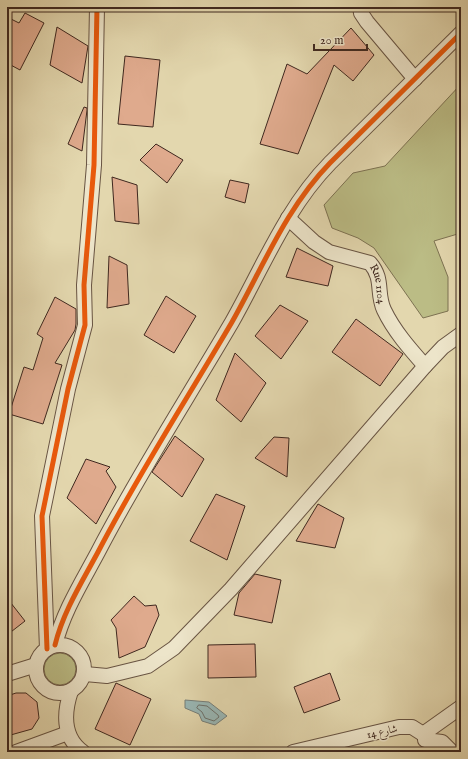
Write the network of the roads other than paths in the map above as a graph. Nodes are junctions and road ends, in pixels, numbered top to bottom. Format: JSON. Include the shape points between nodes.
{"nodes":[{"id":1,"x":96,"y":7,"type":"edge"},
{"id":2,"x":360,"y":7,"type":"edge"},
{"id":3,"x":461,"y":34,"type":"edge"},
{"id":4,"x":415,"y":79,"type":"junction"},
{"id":5,"x":288,"y":218,"type":"junction"},
{"id":6,"x":461,"y":334,"type":"edge"},
{"id":7,"x":425,"y":366,"type":"junction"},
{"id":8,"x":51,"y":647,"type":"junction"},
{"id":9,"x":36,"y":665,"type":"junction"},
{"id":10,"x":7,"y":674,"type":"edge"},
{"id":11,"x":84,"y":674,"type":"junction"},
{"id":12,"x":72,"y":691,"type":"junction"},
{"id":13,"x":461,"y":707,"type":"edge"},
{"id":14,"x":68,"y":733,"type":"junction"},
{"id":15,"x":423,"y":742,"type":"edge"},
{"id":16,"x":16,"y":752,"type":"edge"},
{"id":17,"x":83,"y":752,"type":"edge"},
{"id":18,"x":293,"y":752,"type":"edge"},
{"id":19,"x":452,"y":752,"type":"edge"}],
"edges":[{"from":1,"to":8,"type":"street","via":[[94,165],[84,284],[85,325],[68,390],[42,516]]},
{"from":2,"to":4,"type":"street","via":[[367,22]]},
{"from":3,"to":4,"type":"street"},
{"from":4,"to":5,"type":"street","via":[[314,179]]},
{"from":5,"to":7,"type":"street","name":"Rue 1104","via":[[329,252],[370,264],[379,277],[379,294],[384,310],[406,344]]},
{"from":5,"to":8,"type":"street","via":[[232,322],[127,496]]},
{"from":6,"to":7,"type":"street","via":[[443,347]]},
{"from":7,"to":11,"type":"street","via":[[231,589],[174,648],[148,666],[107,676]]},
{"from":8,"to":9,"type":"street","via":[[42,653]]},
{"from":8,"to":11,"type":"street","via":[[68,646],[80,654]]},
{"from":9,"to":10,"type":"street"},
{"from":9,"to":12,"type":"street","via":[[42,686],[56,694]]},
{"from":11,"to":12,"type":"street","via":[[82,681]]},
{"from":12,"to":14,"type":"street","via":[[67,705]]},
{"from":13,"to":15,"type":"street"},
{"from":14,"to":16,"type":"street"},
{"from":14,"to":17,"type":"street"},
{"from":15,"to":18,"type":"street","name":"شارع 14","via":[[412,727],[399,727]]},
{"from":15,"to":19,"type":"street","name":"شارع 14","via":[[442,742]]}]}
